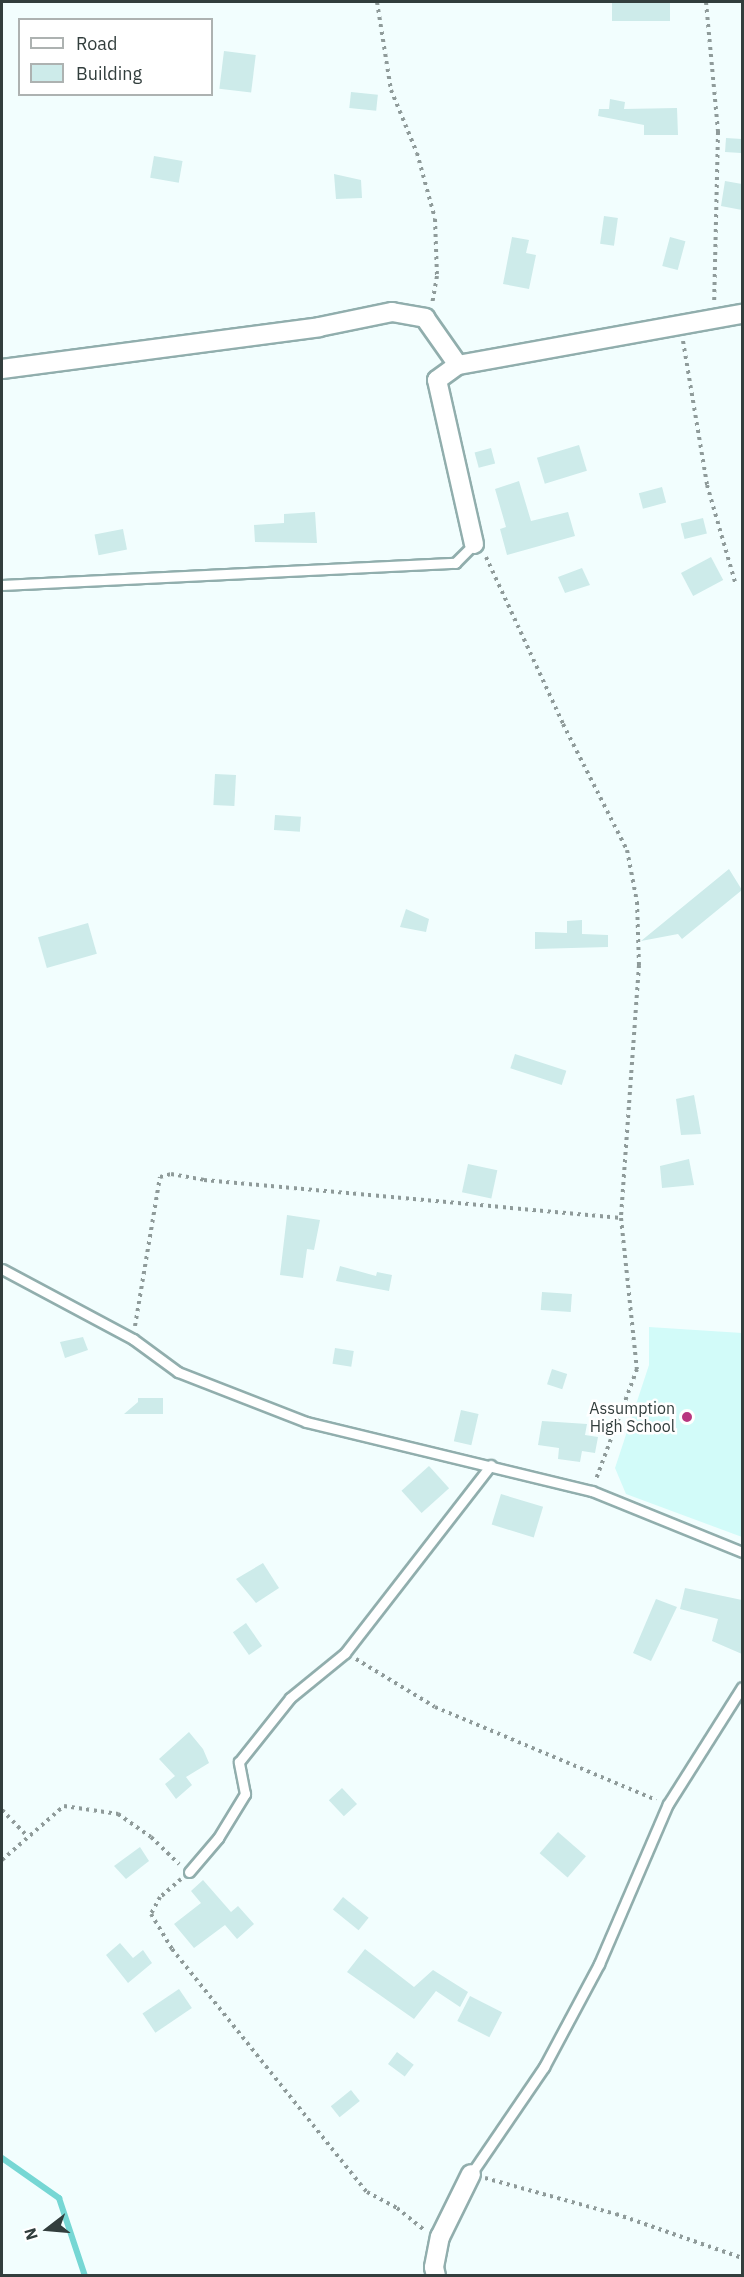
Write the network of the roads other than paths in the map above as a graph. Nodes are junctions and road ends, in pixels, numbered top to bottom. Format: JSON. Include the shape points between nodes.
{"nodes":[{"id":1,"x":742,"y":314,"type":"edge"},
{"id":2,"x":458,"y":365,"type":"junction"},
{"id":3,"x":2,"y":369,"type":"edge"},
{"id":4,"x":474,"y":544,"type":"joint"},
{"id":5,"x":2,"y":585,"type":"edge"},
{"id":6,"x":2,"y":1269,"type":"edge"},
{"id":7,"x":491,"y":1465,"type":"junction"},
{"id":8,"x":742,"y":1552,"type":"edge"},
{"id":9,"x":742,"y":1687,"type":"edge"},
{"id":10,"x":189,"y":1872,"type":"road end"},
{"id":11,"x":471,"y":2174,"type":"joint"},
{"id":12,"x":436,"y":2276,"type":"edge"}],
"edges":[{"from":1,"to":2,"type":"street","via":[[680,322]]},
{"from":2,"to":3,"type":"street","via":[[425,318],[392,312],[319,327]]},
{"from":2,"to":4,"type":"street","via":[[437,380]]},
{"from":4,"to":5,"type":"lane","via":[[455,563]]},
{"from":6,"to":7,"type":"lane","via":[[133,1339],[178,1372],[306,1422]]},
{"from":7,"to":8,"type":"lane","via":[[592,1491]]},
{"from":7,"to":10,"type":"lane","via":[[345,1653],[290,1698],[239,1762],[245,1794],[218,1838]]},
{"from":9,"to":11,"type":"lane","via":[[668,1804],[599,1964],[550,2057]]},
{"from":11,"to":12,"type":"street","via":[[440,2243],[434,2267]]}]}
